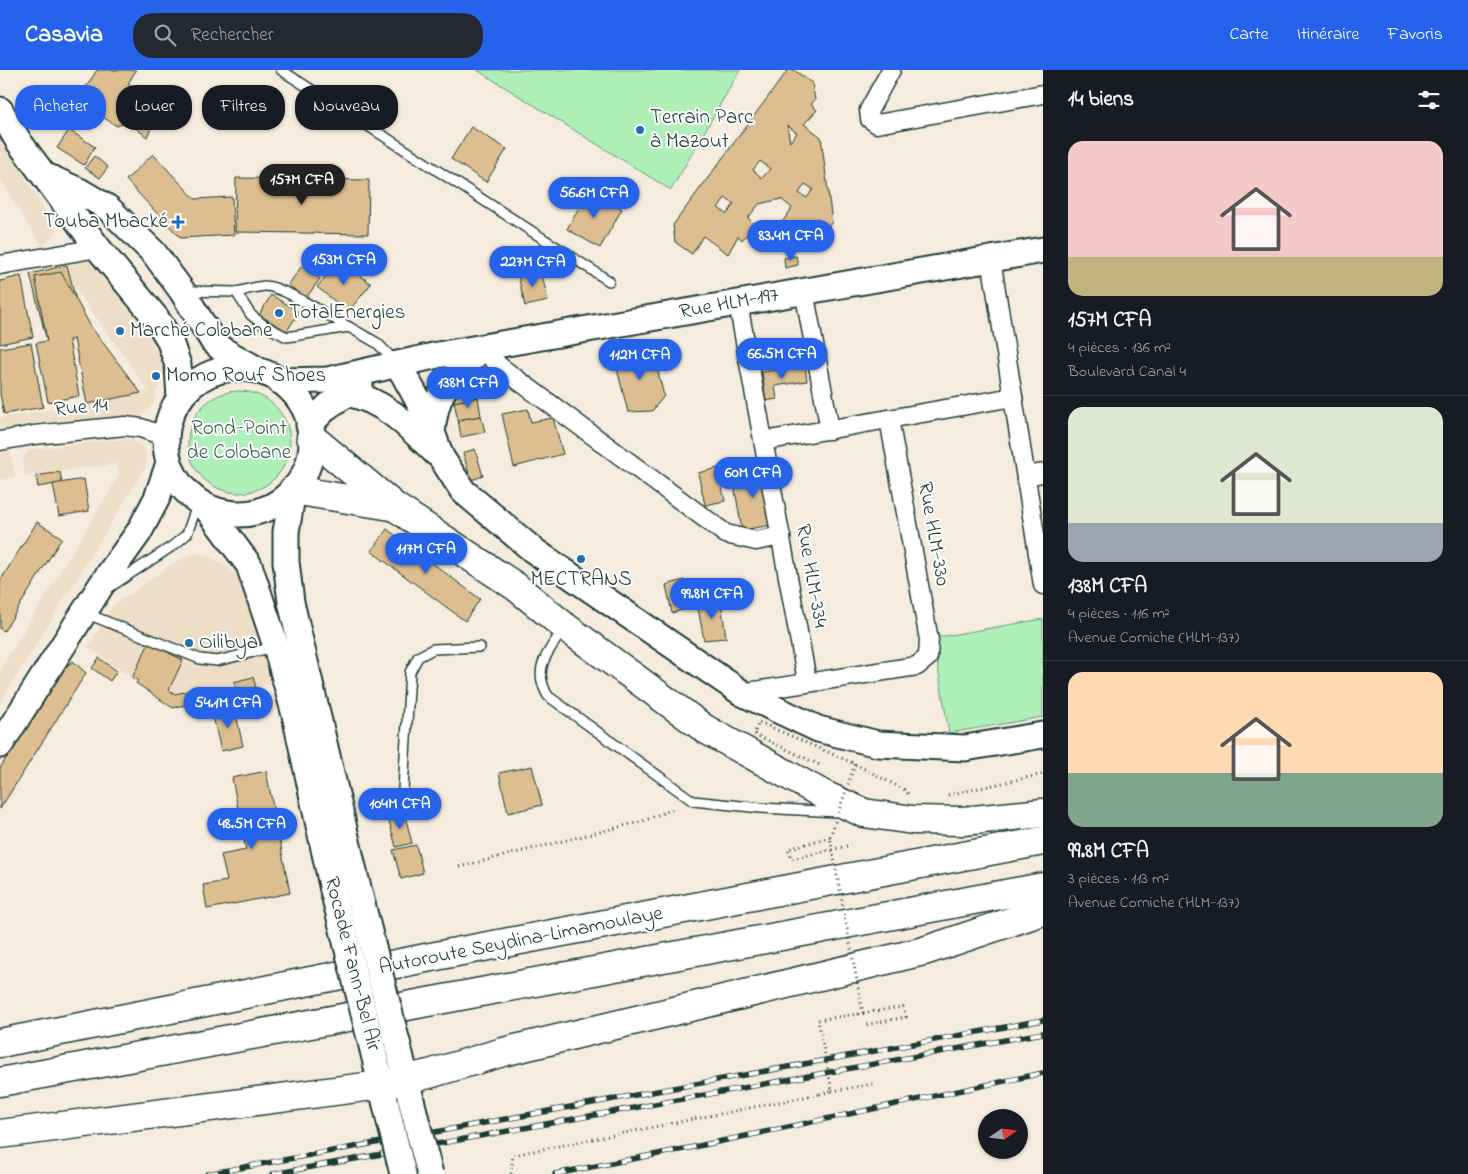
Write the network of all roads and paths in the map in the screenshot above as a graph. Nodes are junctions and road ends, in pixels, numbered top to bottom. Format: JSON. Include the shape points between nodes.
{"nodes":[{"id":1,"x":281,"y":70,"type":"edge"},
{"id":2,"x":891,"y":70,"type":"edge"},
{"id":3,"x":1043,"y":94,"type":"edge"},
{"id":4,"x":0,"y":110,"type":"edge"},
{"id":5,"x":48,"y":178,"type":"junction"},
{"id":6,"x":98,"y":248,"type":"junction"},
{"id":7,"x":1043,"y":250,"type":"edge"},
{"id":8,"x":991,"y":259,"type":"junction"},
{"id":9,"x":0,"y":266,"type":"edge"},
{"id":10,"x":609,"y":281,"type":"dead end"},
{"id":11,"x":182,"y":291,"type":"junction"},
{"id":12,"x":804,"y":291,"type":"junction"},
{"id":13,"x":236,"y":292,"type":"junction"},
{"id":14,"x":738,"y":303,"type":"junction"},
{"id":15,"x":349,"y":327,"type":"junction"},
{"id":16,"x":484,"y":348,"type":"junction"},
{"id":17,"x":392,"y":365,"type":"junction"},
{"id":18,"x":273,"y":378,"type":"junction"},
{"id":19,"x":347,"y":393,"type":"junction"},
{"id":20,"x":1013,"y":397,"type":"junction"},
{"id":21,"x":180,"y":399,"type":"junction"},
{"id":22,"x":888,"y":419,"type":"junction"},
{"id":23,"x":830,"y":430,"type":"junction"},
{"id":24,"x":310,"y":431,"type":"junction"},
{"id":25,"x":166,"y":437,"type":"junction"},
{"id":26,"x":0,"y":441,"type":"edge"},
{"id":27,"x":764,"y":441,"type":"junction"},
{"id":28,"x":436,"y":446,"type":"junction"},
{"id":29,"x":169,"y":462,"type":"junction"},
{"id":30,"x":1043,"y":473,"type":"edge"},
{"id":31,"x":1026,"y":476,"type":"junction"},
{"id":32,"x":293,"y":490,"type":"junction"},
{"id":33,"x":201,"y":504,"type":"junction"},
{"id":34,"x":395,"y":507,"type":"junction"},
{"id":35,"x":781,"y":536,"type":"junction"},
{"id":36,"x":1043,"y":586,"type":"edge"},
{"id":37,"x":87,"y":606,"type":"junction"},
{"id":38,"x":564,"y":626,"type":"junction"},
{"id":39,"x":276,"y":646,"type":"junction"},
{"id":40,"x":480,"y":648,"type":"dead end"},
{"id":41,"x":807,"y":681,"type":"junction"},
{"id":42,"x":742,"y":693,"type":"junction"},
{"id":43,"x":1043,"y":735,"type":"edge"},
{"id":44,"x":0,"y":745,"type":"edge"},
{"id":45,"x":855,"y":764,"type":"junction"},
{"id":46,"x":831,"y":770,"type":"dead end"},
{"id":47,"x":1043,"y":774,"type":"edge"},
{"id":48,"x":849,"y":778,"type":"dead end"},
{"id":49,"x":858,"y":782,"type":"dead end"},
{"id":50,"x":403,"y":790,"type":"dead end"},
{"id":51,"x":938,"y":796,"type":"dead end"},
{"id":52,"x":902,"y":798,"type":"dead end"},
{"id":53,"x":693,"y":801,"type":"junction"},
{"id":54,"x":864,"y":813,"type":"junction"},
{"id":55,"x":1043,"y":813,"type":"edge"},
{"id":56,"x":830,"y":837,"type":"junction"},
{"id":57,"x":1043,"y":841,"type":"edge"},
{"id":58,"x":851,"y":845,"type":"dead end"},
{"id":59,"x":459,"y":867,"type":"dead end"},
{"id":60,"x":1043,"y":887,"type":"edge"},
{"id":61,"x":1043,"y":911,"type":"edge"},
{"id":62,"x":864,"y":1013,"type":"junction"},
{"id":63,"x":865,"y":1025,"type":"dead end"},
{"id":64,"x":0,"y":1043,"type":"edge"},
{"id":65,"x":0,"y":1082,"type":"edge"},
{"id":66,"x":393,"y":1082,"type":"junction"},
{"id":67,"x":873,"y":1084,"type":"dead end"},
{"id":68,"x":832,"y":1091,"type":"junction"},
{"id":69,"x":0,"y":1134,"type":"edge"},
{"id":70,"x":403,"y":1174,"type":"edge"},
{"id":71,"x":430,"y":1174,"type":"edge"},
{"id":72,"x":511,"y":1174,"type":"edge"}],
"edges":[{"from":1,"to":10,"type":"lane"},
{"from":2,"to":3,"type":"street","via":[[869,110],[870,119],[877,124]]},
{"from":4,"to":5,"type":"main road","via":[[19,142]]},
{"from":5,"to":6,"type":"main road"},
{"from":5,"to":11,"type":"main road","via":[[108,208],[154,253]]},
{"from":6,"to":9,"type":"street"},
{"from":6,"to":21,"type":"main road","via":[[156,318],[169,339],[178,365]]},
{"from":7,"to":8,"type":"main road","name":"Rue HLM-197"},
{"from":8,"to":12,"type":"main road","name":"Rue HLM-197"},
{"from":8,"to":20,"type":"street"},
{"from":11,"to":13,"type":"lane"},
{"from":11,"to":18,"type":"main road","via":[[213,341]]},
{"from":12,"to":14,"type":"main road","name":"Rue HLM-197"},
{"from":12,"to":23,"type":"street"},
{"from":13,"to":15,"type":"lane","via":[[265,286],[285,290]]},
{"from":13,"to":15,"type":"lane","via":[[251,315],[287,337]]},
{"from":14,"to":16,"type":"main road","name":"Rue HLM-197"},
{"from":14,"to":27,"type":"street","name":"Rue HLM-334"},
{"from":15,"to":17,"type":"lane","via":[[376,343]]},
{"from":16,"to":17,"type":"main road","name":"Rue HLM-197"},
{"from":16,"to":28,"type":"main road","via":[[456,371],[446,385],[433,417]]},
{"from":16,"to":35,"type":"street","via":[[499,366],[726,534],[756,541]]},
{"from":17,"to":18,"type":"main road","name":"Rue HLM-197","via":[[328,380]]},
{"from":17,"to":19,"type":"main road"},
{"from":17,"to":28,"type":"main road","via":[[417,397]]},
{"from":18,"to":21,"type":"main road","via":[[245,369],[220,371],[197,381]]},
{"from":18,"to":24,"type":"main road","via":[[296,398]]},
{"from":19,"to":24,"type":"main road","via":[[328,406]]},
{"from":19,"to":28,"type":"main road","via":[[368,398],[386,408]]},
{"from":20,"to":22,"type":"street"},
{"from":20,"to":31,"type":"street"},
{"from":21,"to":25,"type":"main road","via":[[169,421]]},
{"from":22,"to":23,"type":"street"},
{"from":22,"to":41,"type":"street","name":"Rue HLM-330","via":[[929,640],[928,657],[917,666]]},
{"from":23,"to":27,"type":"street"},
{"from":24,"to":32,"type":"main road","via":[[306,469]]},
{"from":24,"to":34,"type":"highway"},
{"from":25,"to":26,"type":"street","name":"Rue 14","via":[[125,426]]},
{"from":25,"to":29,"type":"main road"},
{"from":27,"to":35,"type":"street","name":"Rue HLM-334"},
{"from":28,"to":42,"type":"main road","via":[[463,491],[533,550]]},
{"from":29,"to":33,"type":"main road","via":[[182,486]]},
{"from":29,"to":37,"type":"main road","via":[[157,498],[139,532]]},
{"from":30,"to":31,"type":"street"},
{"from":31,"to":36,"type":"street"},
{"from":32,"to":33,"type":"main road","via":[[273,506],[248,514],[224,513]]},
{"from":32,"to":34,"type":"highway"},
{"from":32,"to":66,"type":"main road","name":"Rocade Fann-Bel Air","bridge":true,"via":[[286,532],[291,602],[397,1042]]},
{"from":33,"to":37,"type":"lane","via":[[187,534]]},
{"from":33,"to":39,"type":"main road","name":"Rocade Fann-Bel Air","via":[[249,565]]},
{"from":34,"to":38,"type":"highway","via":[[515,586]]},
{"from":35,"to":41,"type":"street","name":"Rue HLM-334"},
{"from":37,"to":39,"type":"lane","via":[[200,659],[217,661]]},
{"from":37,"to":44,"type":"main road"},
{"from":38,"to":53,"type":"lane","via":[[540,668],[548,696]]},
{"from":38,"to":54,"type":"highway","via":[[705,729],[824,795]]},
{"from":39,"to":66,"type":"main road","name":"Rocade Fann-Bel Air","bridge":true,"via":[[295,715],[372,1050]]},
{"from":40,"to":50,"type":"lane","via":[[433,649],[418,657],[414,664],[410,672]]},
{"from":41,"to":42,"type":"street"},
{"from":42,"to":43,"type":"main road","via":[[818,729],[878,744],[965,748]]},
{"from":45,"to":46,"type":"path","bridge":true,"via":[[759,722],[754,734]]},
{"from":45,"to":52,"type":"path","via":[[905,790],[910,798]]},
{"from":45,"to":56,"type":"path","bridge":true},
{"from":47,"to":51,"type":"path"},
{"from":48,"to":49,"type":"path"},
{"from":53,"to":54,"type":"lane"},
{"from":53,"to":59,"type":"path","via":[[643,821]]},
{"from":54,"to":55,"type":"highway","via":[[913,820],[963,822]]},
{"from":56,"to":58,"type":"path","via":[[788,849],[792,859]]},
{"from":56,"to":62,"type":"path","bridge":true},
{"from":57,"to":64,"type":"highway","name":"Autoroute Seydina-Limamoulaye","via":[[436,956]]},
{"from":60,"to":65,"type":"highway","name":"Autoroute Seydina-Limamoulaye"},
{"from":61,"to":66,"type":"highway","via":[[924,950],[503,1052]]},
{"from":62,"to":63,"type":"path","via":[[903,1007],[906,1017]]},
{"from":62,"to":68,"type":"path","bridge":true,"via":[[818,1020]]},
{"from":66,"to":69,"type":"highway"},
{"from":66,"to":70,"type":"main road","name":"Rocade Fann-Bel Air","bridge":true,"via":[[390,1122]]},
{"from":66,"to":71,"type":"main road","name":"Rocade Fann-Bel Air","bridge":true,"via":[[416,1120]]},
{"from":67,"to":68,"type":"path"},
{"from":68,"to":72,"type":"path","bridge":true,"via":[[513,1154]]}]}
